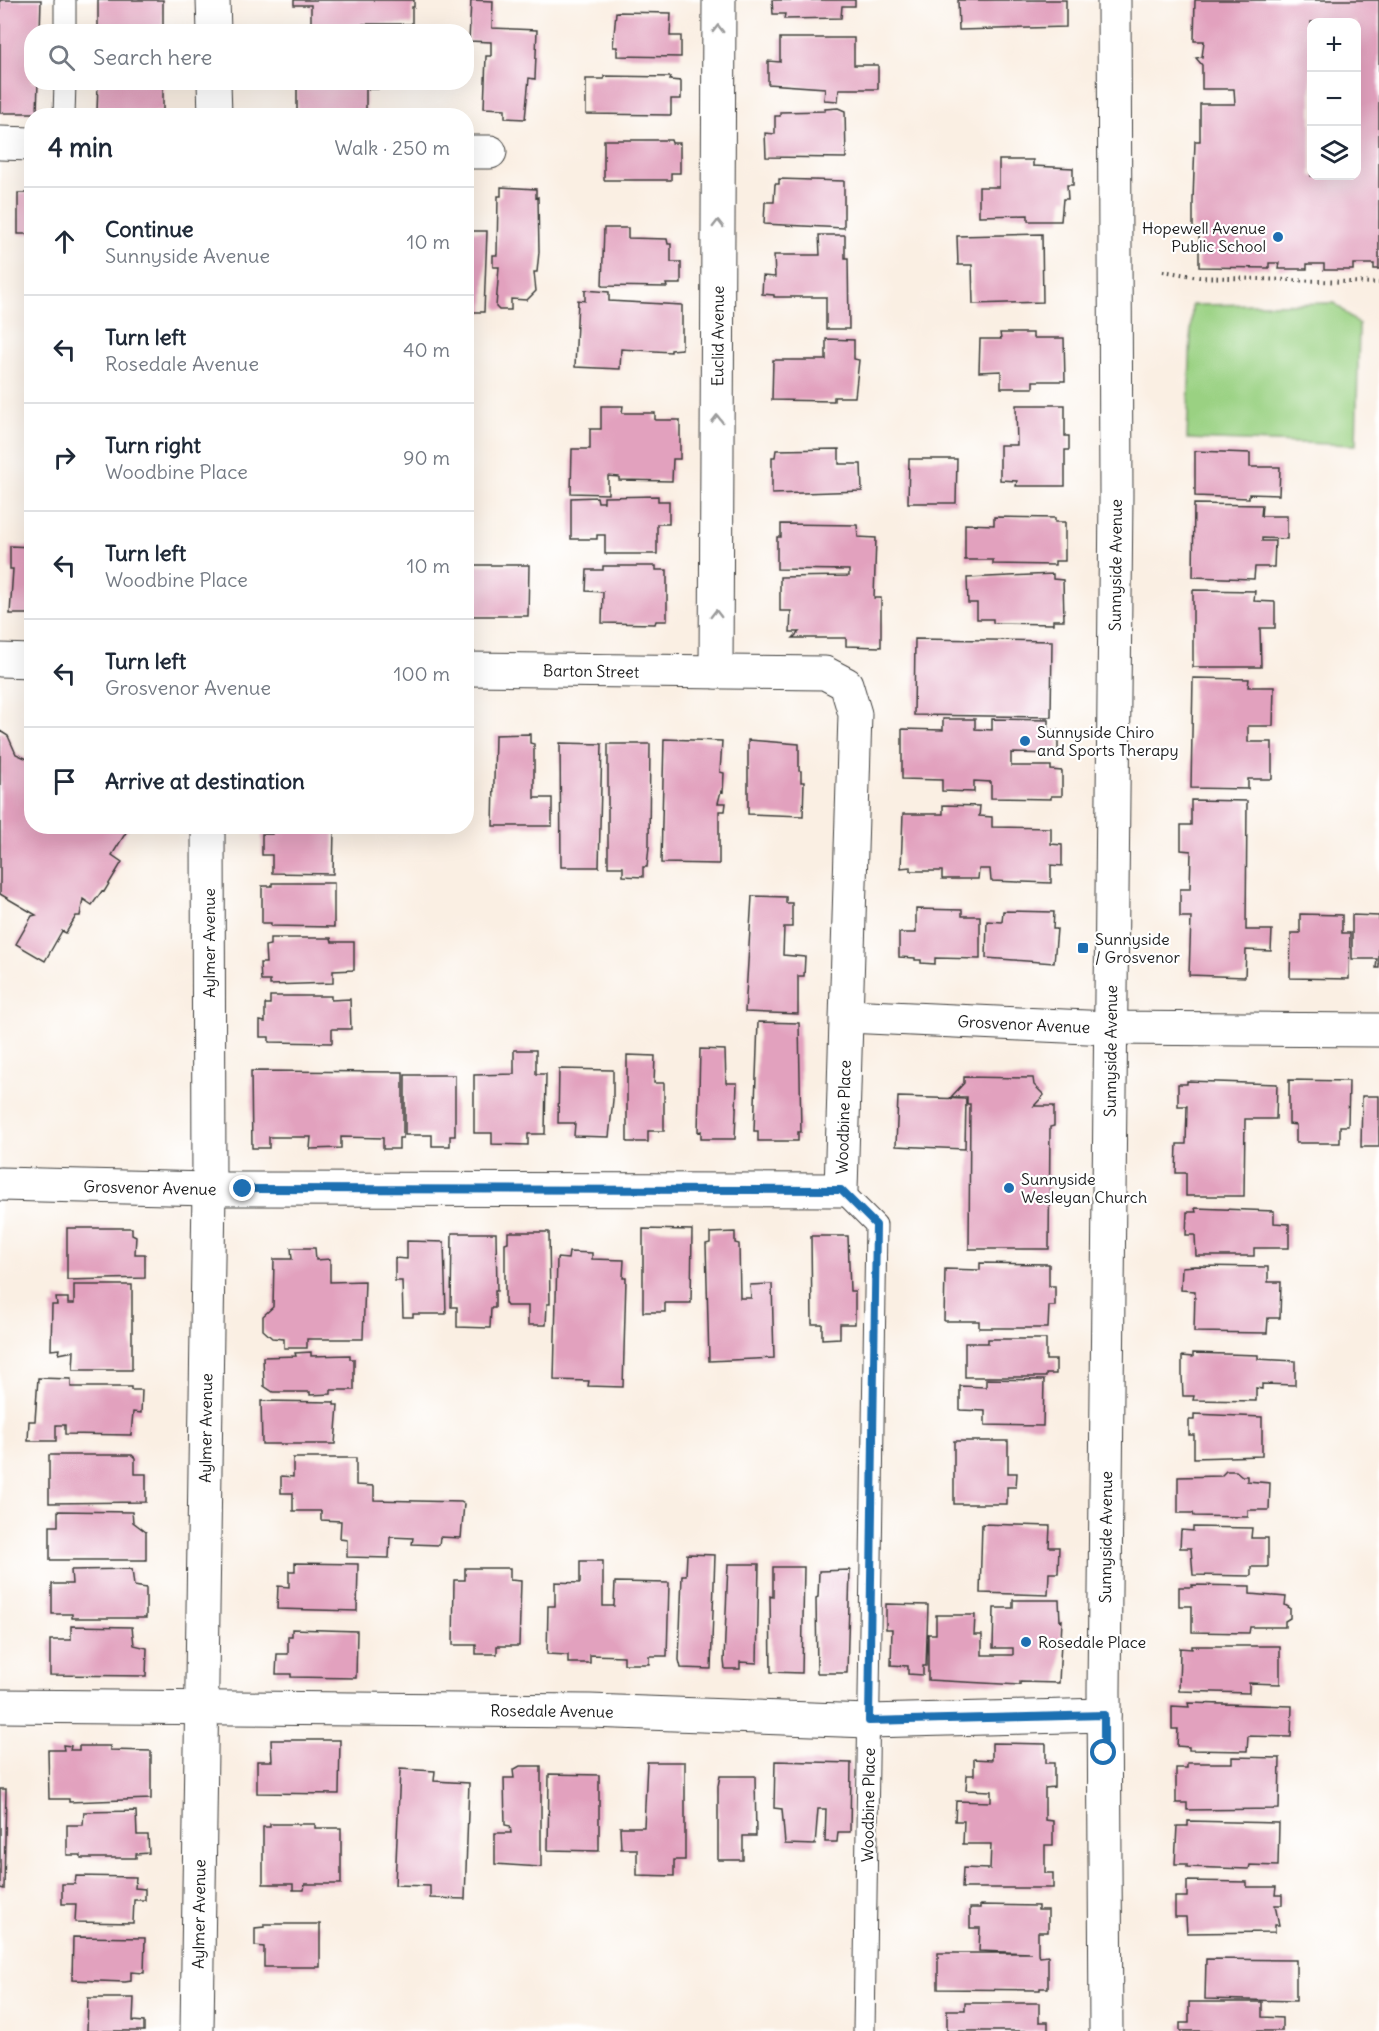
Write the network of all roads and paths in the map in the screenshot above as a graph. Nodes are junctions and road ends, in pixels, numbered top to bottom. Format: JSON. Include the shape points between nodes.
{"nodes":[{"id":1,"x":65,"y":0,"type":"edge"},
{"id":2,"x":213,"y":0,"type":"edge"},
{"id":3,"x":718,"y":0,"type":"edge"},
{"id":4,"x":1114,"y":0,"type":"edge"},
{"id":5,"x":65,"y":24,"type":"edge"},
{"id":6,"x":214,"y":24,"type":"edge"},
{"id":7,"x":64,"y":90,"type":"edge"},
{"id":8,"x":214,"y":90,"type":"edge"},
{"id":9,"x":64,"y":108,"type":"edge"},
{"id":10,"x":215,"y":108,"type":"edge"},
{"id":11,"x":0,"y":143,"type":"edge"},
{"id":12,"x":24,"y":144,"type":"edge"},
{"id":13,"x":1163,"y":271,"type":"dead end"},
{"id":14,"x":1379,"y":283,"type":"edge"},
{"id":15,"x":0,"y":660,"type":"edge"},
{"id":16,"x":24,"y":661,"type":"edge"},
{"id":17,"x":474,"y":669,"type":"edge"},
{"id":18,"x":716,"y":672,"type":"junction"},
{"id":19,"x":208,"y":834,"type":"edge"},
{"id":20,"x":847,"y":1016,"type":"junction"},
{"id":21,"x":1109,"y":1029,"type":"junction"},
{"id":22,"x":1379,"y":1030,"type":"edge"},
{"id":23,"x":0,"y":1184,"type":"edge"},
{"id":24,"x":209,"y":1189,"type":"junction"},
{"id":25,"x":841,"y":1190,"type":"junction"},
{"id":26,"x":0,"y":1706,"type":"edge"},
{"id":27,"x":201,"y":1706,"type":"junction"},
{"id":28,"x":1104,"y":1715,"type":"junction"},
{"id":29,"x":869,"y":1721,"type":"junction"},
{"id":30,"x":197,"y":2031,"type":"edge"},
{"id":31,"x":864,"y":2031,"type":"edge"},
{"id":32,"x":1107,"y":2031,"type":"edge"}],
"edges":[{"from":1,"to":5,"type":"lane"},
{"from":2,"to":6,"type":"street"},
{"from":18,"to":3,"type":"street","name":"Euclid Avenue","one_way":true},
{"from":4,"to":21,"type":"street","name":"Sunnyside Avenue","via":[[1116,496]]},
{"from":7,"to":9,"type":"lane"},
{"from":8,"to":10,"type":"street"},
{"from":11,"to":12,"type":"street"},
{"from":13,"to":14,"type":"path","via":[[1211,278]]},
{"from":15,"to":16,"type":"street"},
{"from":17,"to":18,"type":"street","name":"Barton Street"},
{"from":18,"to":20,"type":"street","name":"Woodbine Place","via":[[825,673],[846,684],[855,714]]},
{"from":19,"to":24,"type":"street","name":"Aylmer Avenue"},
{"from":20,"to":21,"type":"street","name":"Grosvenor Avenue"},
{"from":20,"to":25,"type":"street","name":"Woodbine Place"},
{"from":21,"to":22,"type":"street","name":"Grosvenor Avenue"},
{"from":21,"to":28,"type":"street","name":"Sunnyside Avenue"},
{"from":23,"to":24,"type":"street","name":"Grosvenor Avenue"},
{"from":24,"to":25,"type":"street","name":"Grosvenor Avenue"},
{"from":24,"to":27,"type":"street","name":"Aylmer Avenue"},
{"from":25,"to":29,"type":"lane","name":"Woodbine Place","via":[[876,1225]]},
{"from":26,"to":27,"type":"street","name":"Rosedale Avenue"},
{"from":27,"to":29,"type":"street","name":"Rosedale Avenue","via":[[590,1711]]},
{"from":27,"to":30,"type":"street","name":"Aylmer Avenue"},
{"from":28,"to":29,"type":"street","name":"Rosedale Avenue"},
{"from":28,"to":32,"type":"street","name":"Sunnyside Avenue"},
{"from":29,"to":31,"type":"lane","name":"Woodbine Place"}]}
